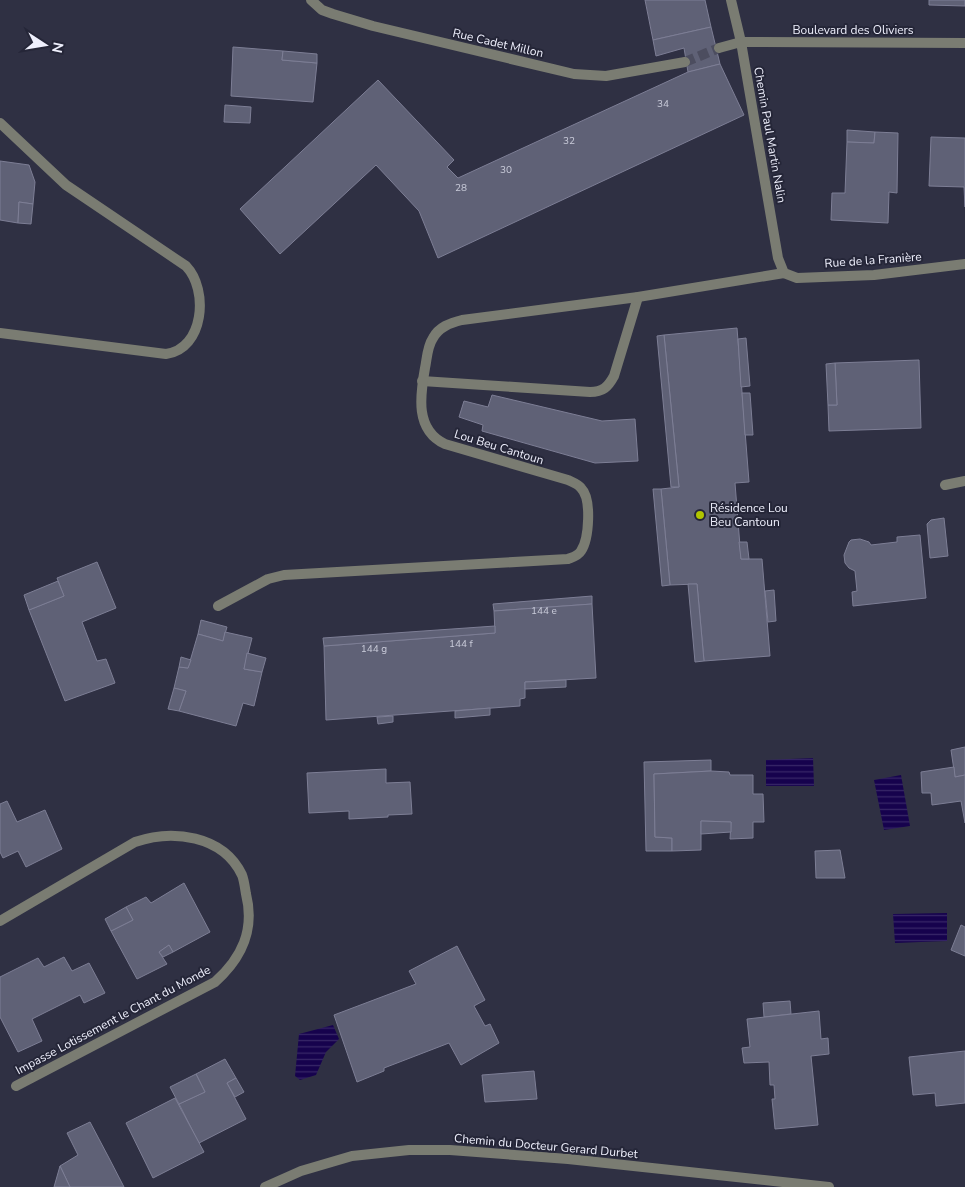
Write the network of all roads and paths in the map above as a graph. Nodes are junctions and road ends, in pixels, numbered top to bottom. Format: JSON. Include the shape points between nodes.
{"nodes":[{"id":1,"x":311,"y":0,"type":"edge"},
{"id":2,"x":731,"y":0,"type":"edge"},
{"id":3,"x":741,"y":42,"type":"junction"},
{"id":4,"x":965,"y":43,"type":"edge"},
{"id":5,"x":719,"y":48,"type":"tunnel mouth"},
{"id":6,"x":685,"y":62,"type":"tunnel mouth"},
{"id":7,"x":0,"y":123,"type":"edge"},
{"id":8,"x":965,"y":264,"type":"edge"},
{"id":9,"x":784,"y":273,"type":"junction"},
{"id":10,"x":638,"y":297,"type":"junction"},
{"id":11,"x":0,"y":333,"type":"edge"},
{"id":12,"x":422,"y":381,"type":"junction"},
{"id":13,"x":965,"y":481,"type":"edge"},
{"id":14,"x":945,"y":485,"type":"dead end"},
{"id":15,"x":218,"y":606,"type":"dead end"},
{"id":16,"x":0,"y":921,"type":"edge"},
{"id":17,"x":16,"y":1086,"type":"dead end"},
{"id":18,"x":265,"y":1187,"type":"edge"},
{"id":19,"x":829,"y":1187,"type":"edge"}],
"edges":[{"from":1,"to":6,"type":"street","name":"Rue Cadet Millon","via":[[322,10],[365,24],[574,74],[606,76]]},
{"from":2,"to":3,"type":"street","name":"Chemin Paul Martin Nalin"},
{"from":3,"to":4,"type":"street","name":"Boulevard des Oliviers"},
{"from":3,"to":5,"type":"street","name":"Boulevard des Oliviers"},
{"from":3,"to":9,"type":"street","name":"Chemin Paul Martin Nalin","via":[[778,258]]},
{"from":7,"to":11,"type":"street","via":[[66,185],[186,266],[197,283],[200,306],[190,339],[176,352],[166,354]]},
{"from":8,"to":9,"type":"street","name":"Rue de la Franière","via":[[874,275],[797,278]]},
{"from":9,"to":10,"type":"street","name":"Lou Beu Cantoun"},
{"from":10,"to":12,"type":"street","name":"Lou Beu Cantoun","via":[[451,323],[433,338]]},
{"from":10,"to":12,"type":"street","via":[[614,376],[608,387],[601,391]]},
{"from":12,"to":15,"type":"street","name":"Lou Beu Cantoun","via":[[421,408],[433,437],[446,444],[568,480],[581,488],[589,513],[585,539],[578,555],[568,559],[284,575],[268,579]]},
{"from":13,"to":14,"type":"street"},
{"from":16,"to":17,"type":"street","name":"Impasse Lotissement le Chant du Monde","via":[[135,842],[166,835],[201,839],[230,857],[242,876],[250,909],[243,947],[228,970],[215,982]]},
{"from":18,"to":19,"type":"street","name":"Chemin du Docteur Gerard Durbet","via":[[301,1171],[352,1156],[409,1150],[568,1159]]}]}
